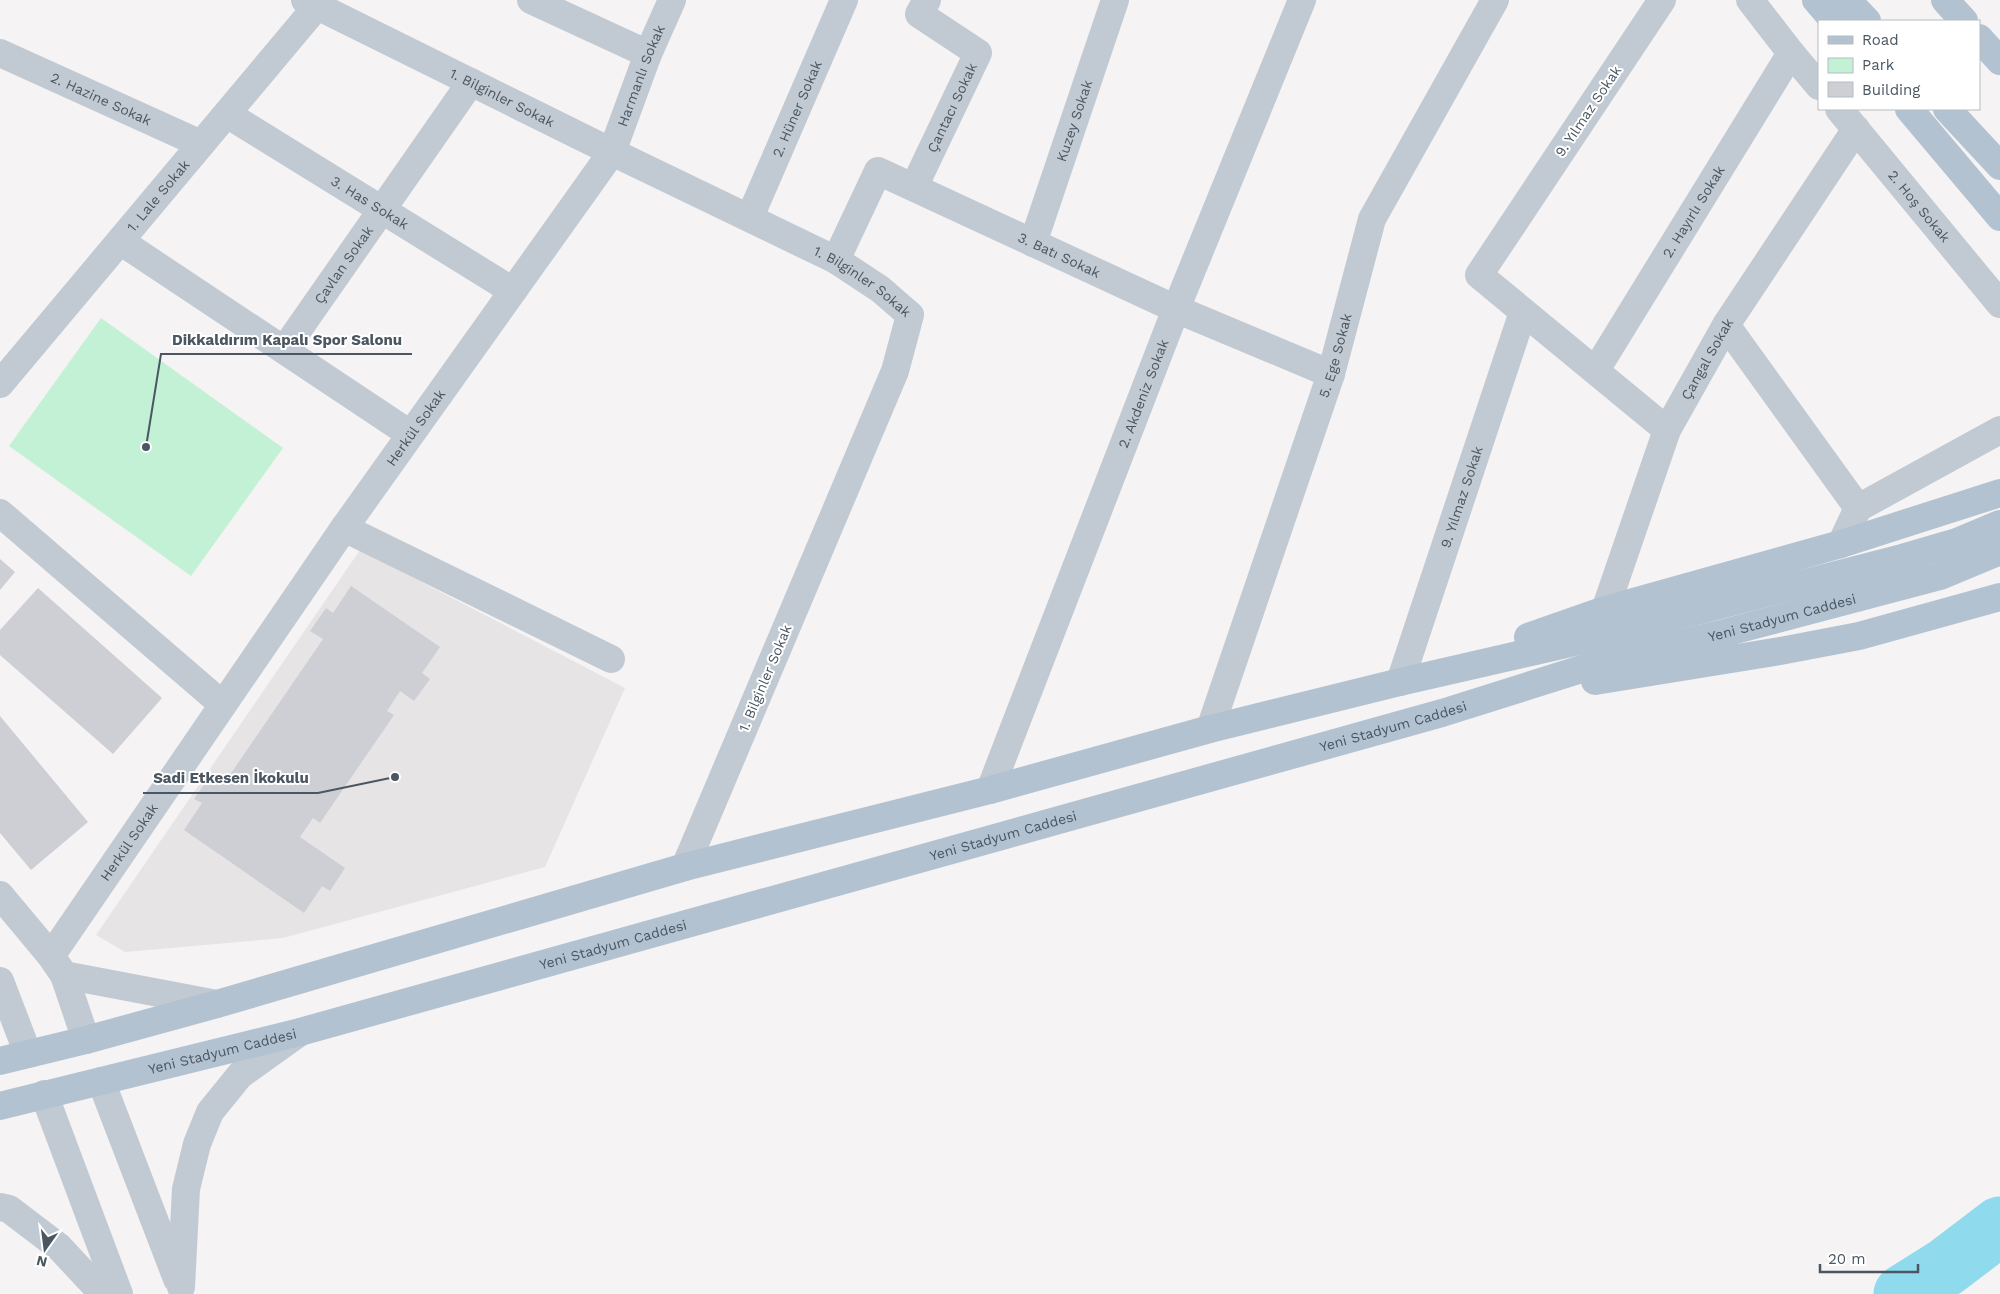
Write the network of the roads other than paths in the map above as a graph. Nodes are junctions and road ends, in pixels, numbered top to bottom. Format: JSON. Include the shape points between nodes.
{"nodes":[{"id":1,"x":531,"y":0,"type":"edge"},
{"id":2,"x":672,"y":0,"type":"edge"},
{"id":3,"x":844,"y":0,"type":"edge"},
{"id":4,"x":927,"y":0,"type":"edge"},
{"id":5,"x":1115,"y":0,"type":"edge"},
{"id":6,"x":1302,"y":0,"type":"edge"},
{"id":7,"x":1494,"y":0,"type":"edge"},
{"id":8,"x":1662,"y":0,"type":"edge"},
{"id":9,"x":1750,"y":0,"type":"edge"},
{"id":10,"x":1816,"y":0,"type":"edge"},
{"id":11,"x":1847,"y":0,"type":"edge"},
{"id":12,"x":1945,"y":0,"type":"edge"},
{"id":13,"x":311,"y":3,"type":"edge"},
{"id":14,"x":1833,"y":20,"type":"edge"},
{"id":15,"x":1866,"y":20,"type":"edge"},
{"id":16,"x":1963,"y":20,"type":"edge"},
{"id":17,"x":1980,"y":39,"type":"edge"},
{"id":18,"x":0,"y":53,"type":"edge"},
{"id":19,"x":1791,"y":53,"type":"junction"},
{"id":20,"x":648,"y":54,"type":"junction"},
{"id":21,"x":2000,"y":61,"type":"edge"},
{"id":22,"x":471,"y":82,"type":"junction"},
{"id":23,"x":1818,"y":85,"type":"edge"},
{"id":24,"x":1910,"y":110,"type":"edge"},
{"id":25,"x":1948,"y":110,"type":"edge"},
{"id":26,"x":228,"y":114,"type":"junction"},
{"id":27,"x":1847,"y":119,"type":"edge"},
{"id":28,"x":202,"y":144,"type":"junction"},
{"id":29,"x":612,"y":152,"type":"junction"},
{"id":30,"x":2000,"y":166,"type":"edge"},
{"id":31,"x":914,"y":187,"type":"junction"},
{"id":32,"x":382,"y":209,"type":"junction"},
{"id":33,"x":750,"y":217,"type":"junction"},
{"id":34,"x":2000,"y":218,"type":"edge"},
{"id":35,"x":120,"y":241,"type":"junction"},
{"id":36,"x":1034,"y":243,"type":"junction"},
{"id":37,"x":836,"y":260,"type":"junction"},
{"id":38,"x":513,"y":290,"type":"junction"},
{"id":39,"x":2000,"y":304,"type":"edge"},
{"id":40,"x":1176,"y":309,"type":"junction"},
{"id":41,"x":1523,"y":312,"type":"junction"},
{"id":42,"x":1726,"y":325,"type":"junction"},
{"id":43,"x":284,"y":350,"type":"junction"},
{"id":44,"x":1596,"y":370,"type":"junction"},
{"id":45,"x":1331,"y":374,"type":"junction"},
{"id":46,"x":0,"y":384,"type":"edge"},
{"id":47,"x":1667,"y":430,"type":"junction"},
{"id":48,"x":2000,"y":430,"type":"edge"},
{"id":49,"x":410,"y":434,"type":"junction"},
{"id":50,"x":2000,"y":493,"type":"edge"},
{"id":51,"x":1858,"y":508,"type":"junction"},
{"id":52,"x":0,"y":513,"type":"edge"},
{"id":53,"x":2000,"y":524,"type":"edge"},
{"id":54,"x":344,"y":528,"type":"junction"},
{"id":55,"x":1841,"y":544,"type":"junction"},
{"id":56,"x":2000,"y":551,"type":"edge"},
{"id":57,"x":2000,"y":597,"type":"edge"},
{"id":58,"x":1605,"y":610,"type":"junction"},
{"id":59,"x":611,"y":659,"type":"dead end"},
{"id":60,"x":1400,"y":682,"type":"junction"},
{"id":61,"x":222,"y":704,"type":"junction"},
{"id":62,"x":1442,"y":713,"type":"junction"},
{"id":63,"x":1210,"y":729,"type":"junction"},
{"id":64,"x":990,"y":790,"type":"junction"},
{"id":65,"x":684,"y":867,"type":"junction"},
{"id":66,"x":0,"y":895,"type":"edge"},
{"id":67,"x":57,"y":965,"type":"junction"},
{"id":68,"x":0,"y":981,"type":"edge"},
{"id":69,"x":217,"y":1004,"type":"junction"},
{"id":70,"x":300,"y":1032,"type":"junction"},
{"id":71,"x":86,"y":1040,"type":"junction"},
{"id":72,"x":28,"y":1054,"type":"junction"},
{"id":73,"x":0,"y":1061,"type":"edge"},
{"id":74,"x":101,"y":1081,"type":"junction"},
{"id":75,"x":44,"y":1094,"type":"junction"},
{"id":76,"x":0,"y":1106,"type":"edge"},
{"id":77,"x":0,"y":1207,"type":"edge"},
{"id":78,"x":182,"y":1290,"type":"edge"},
{"id":79,"x":103,"y":1294,"type":"edge"},
{"id":80,"x":119,"y":1294,"type":"edge"}],
"edges":[{"from":1,"to":20,"type":"street"},
{"from":2,"to":20,"type":"street","name":"Harmanlı Sokak"},
{"from":3,"to":33,"type":"street","name":"2. Hüner Sokak"},
{"from":4,"to":31,"type":"street","name":"Çantacı Sokak","via":[[919,14],[978,53]]},
{"from":5,"to":36,"type":"street","name":"Kuzey Sokak"},
{"from":6,"to":40,"type":"street","name":"2. Akdeniz Sokak"},
{"from":7,"to":45,"type":"street","name":"5. Ege Sokak","via":[[1372,219]]},
{"from":8,"to":41,"type":"street","name":"9. Yılmaz Sokak","via":[[1479,275]]},
{"from":9,"to":19,"type":"street"},
{"from":10,"to":14,"type":"main road"},
{"from":11,"to":15,"type":"main road"},
{"from":12,"to":16,"type":"main road"},
{"from":13,"to":22,"type":"street","name":"1. Bilginler Sokak"},
{"from":13,"to":26,"type":"street","name":"1. Lale Sokak"},
{"from":17,"to":21,"type":"main road"},
{"from":18,"to":28,"type":"street","name":"2. Hazine Sokak"},
{"from":19,"to":23,"type":"street"},
{"from":19,"to":44,"type":"street","name":"2. Hayırlı Sokak"},
{"from":20,"to":29,"type":"street","name":"Harmanlı Sokak"},
{"from":22,"to":29,"type":"street","name":"1. Bilginler Sokak"},
{"from":22,"to":32,"type":"street","name":"Çavlan Sokak"},
{"from":24,"to":34,"type":"main road"},
{"from":25,"to":30,"type":"main road"},
{"from":26,"to":28,"type":"street","name":"1. Lale Sokak"},
{"from":26,"to":32,"type":"street","name":"3. Has Sokak"},
{"from":27,"to":39,"type":"street","name":"2. Hoş Sokak"},
{"from":27,"to":42,"type":"street","name":"Çangal Sokak"},
{"from":28,"to":35,"type":"street","name":"1. Lale Sokak"},
{"from":29,"to":33,"type":"street","name":"1. Bilginler Sokak"},
{"from":29,"to":38,"type":"street","name":"Herkül Sokak"},
{"from":31,"to":36,"type":"street","name":"3. Batı Sokak"},
{"from":31,"to":37,"type":"street","name":"3. Batı Sokak","via":[[878,171]]},
{"from":32,"to":38,"type":"street","name":"3. Has Sokak"},
{"from":32,"to":43,"type":"street","name":"Çavlan Sokak"},
{"from":33,"to":37,"type":"street","name":"1. Bilginler Sokak"},
{"from":35,"to":43,"type":"street"},
{"from":35,"to":46,"type":"street","name":"1. Lale Sokak"},
{"from":36,"to":40,"type":"street","name":"3. Batı Sokak"},
{"from":37,"to":65,"type":"street","name":"1. Bilginler Sokak","via":[[880,289],[910,315],[895,371]]},
{"from":38,"to":49,"type":"street","name":"Herkül Sokak"},
{"from":40,"to":45,"type":"street","name":"3. Batı Sokak"},
{"from":40,"to":64,"type":"street","name":"2. Akdeniz Sokak"},
{"from":41,"to":44,"type":"street","name":"9. Yılmaz Sokak"},
{"from":41,"to":60,"type":"street","name":"9. Yılmaz Sokak"},
{"from":42,"to":47,"type":"street","name":"Çangal Sokak"},
{"from":42,"to":51,"type":"street"},
{"from":43,"to":49,"type":"street"},
{"from":44,"to":47,"type":"street","name":"9. Yılmaz Sokak"},
{"from":45,"to":63,"type":"street","name":"5. Ege Sokak"},
{"from":47,"to":58,"type":"street","name":"Çangal Sokak"},
{"from":48,"to":51,"type":"street"},
{"from":49,"to":54,"type":"street","name":"Herkül Sokak"},
{"from":50,"to":55,"type":"main road"},
{"from":51,"to":55,"type":"street"},
{"from":52,"to":61,"type":"street"},
{"from":53,"to":60,"type":"main road","name":"Yeni Stadyum Caddesi","via":[[1957,542],[1902,558],[1592,638]]},
{"from":54,"to":59,"type":"street"},
{"from":54,"to":61,"type":"street","name":"Herkül Sokak"},
{"from":55,"to":58,"type":"main road"},
{"from":56,"to":62,"type":"main road","name":"Yeni Stadyum Caddesi","via":[[1940,576],[1604,662]]},
{"from":57,"to":62,"type":"main road","via":[[1859,636],[1601,680]]},
{"from":58,"to":60,"type":"main road"},
{"from":60,"to":63,"type":"main road","name":"Yeni Stadyum Caddesi"},
{"from":61,"to":67,"type":"street","name":"Herkül Sokak"},
{"from":62,"to":70,"type":"main road","name":"Yeni Stadyum Caddesi"},
{"from":63,"to":64,"type":"main road","name":"Yeni Stadyum Caddesi"},
{"from":64,"to":65,"type":"main road","name":"Yeni Stadyum Caddesi"},
{"from":65,"to":69,"type":"main road","name":"Yeni Stadyum Caddesi"},
{"from":66,"to":67,"type":"street"},
{"from":67,"to":69,"type":"street"},
{"from":67,"to":71,"type":"street"},
{"from":68,"to":72,"type":"street"},
{"from":69,"to":71,"type":"main road","name":"Yeni Stadyum Caddesi"},
{"from":70,"to":74,"type":"main road","name":"Yeni Stadyum Caddesi"},
{"from":70,"to":78,"type":"street","via":[[240,1075],[210,1112],[197,1144],[186,1189]]},
{"from":71,"to":72,"type":"main road","name":"Yeni Stadyum Caddesi"},
{"from":71,"to":74,"type":"main road"},
{"from":72,"to":73,"type":"main road","name":"Yeni Stadyum Caddesi"},
{"from":72,"to":75,"type":"main road"},
{"from":74,"to":75,"type":"main road","name":"Yeni Stadyum Caddesi"},
{"from":74,"to":78,"type":"street"},
{"from":75,"to":76,"type":"main road","name":"Yeni Stadyum Caddesi"},
{"from":75,"to":80,"type":"street"},
{"from":77,"to":79,"type":"street","via":[[10,1209],[59,1247]]}]}
